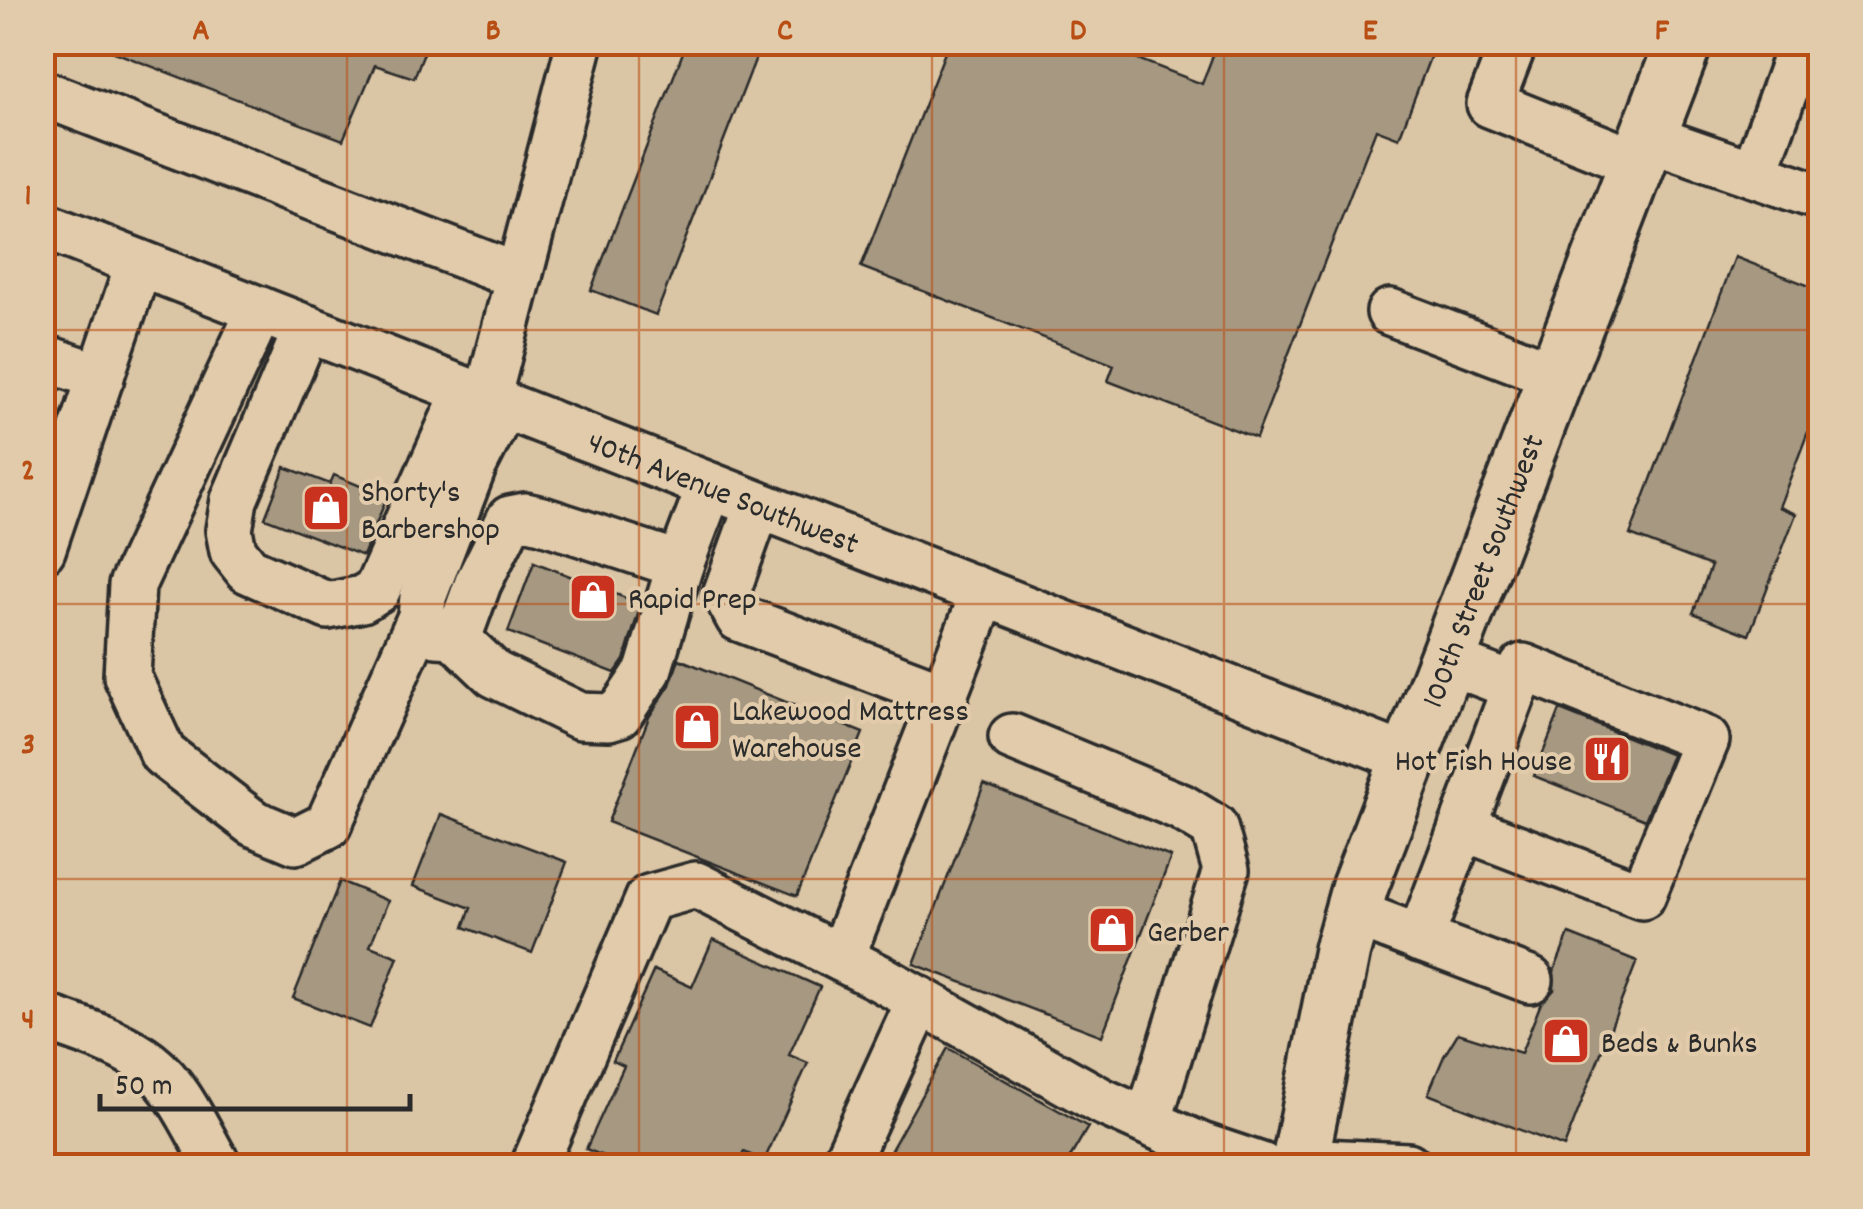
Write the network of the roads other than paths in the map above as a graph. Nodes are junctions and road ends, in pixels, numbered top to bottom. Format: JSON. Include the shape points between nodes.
{"nodes":[{"id":1,"x":580,"y":42,"type":"edge"},
{"id":2,"x":1514,"y":42,"type":"edge"},
{"id":3,"x":1684,"y":42,"type":"edge"},
{"id":4,"x":1802,"y":42,"type":"edge"},
{"id":5,"x":42,"y":92,"type":"edge"},
{"id":6,"x":1642,"y":150,"type":"junction"},
{"id":7,"x":1754,"y":174,"type":"junction"},
{"id":8,"x":1820,"y":197,"type":"edge"},
{"id":9,"x":42,"y":225,"type":"edge"},
{"id":10,"x":139,"y":263,"type":"junction"},
{"id":11,"x":519,"y":277,"type":"junction"},
{"id":12,"x":260,"y":310,"type":"junction"},
{"id":13,"x":1390,"y":312,"type":"dead end"},
{"id":14,"x":307,"y":328,"type":"junction"},
{"id":15,"x":42,"y":357,"type":"edge"},
{"id":16,"x":1555,"y":374,"type":"junction"},
{"id":17,"x":101,"y":377,"type":"junction"},
{"id":18,"x":486,"y":398,"type":"junction"},
{"id":19,"x":710,"y":486,"type":"junction"},
{"id":20,"x":758,"y":504,"type":"junction"},
{"id":21,"x":42,"y":550,"type":"edge"},
{"id":22,"x":680,"y":565,"type":"junction"},
{"id":23,"x":984,"y":593,"type":"junction"},
{"id":24,"x":437,"y":626,"type":"junction"},
{"id":25,"x":1445,"y":660,"type":"junction"},
{"id":26,"x":1516,"y":688,"type":"junction"},
{"id":27,"x":944,"y":696,"type":"junction"},
{"id":28,"x":1012,"y":737,"type":"dead end"},
{"id":29,"x":1407,"y":758,"type":"junction"},
{"id":30,"x":1462,"y":827,"type":"junction"},
{"id":31,"x":1353,"y":913,"type":"junction"},
{"id":32,"x":1420,"y":939,"type":"junction"},
{"id":33,"x":840,"y":958,"type":"junction"},
{"id":34,"x":1530,"y":980,"type":"dead end"},
{"id":35,"x":920,"y":1000,"type":"junction"},
{"id":36,"x":42,"y":1016,"type":"edge"},
{"id":37,"x":1148,"y":1122,"type":"junction"},
{"id":38,"x":1287,"y":1165,"type":"edge"},
{"id":39,"x":218,"y":1166,"type":"edge"},
{"id":40,"x":534,"y":1166,"type":"edge"},
{"id":41,"x":844,"y":1166,"type":"edge"},
{"id":42,"x":1408,"y":1166,"type":"edge"}],
"edges":[{"from":1,"to":11,"type":"street"},
{"from":2,"to":6,"type":"street","via":[[1490,104]]},
{"from":3,"to":6,"type":"main road","name":"100th Street Southwest"},
{"from":4,"to":7,"type":"street"},
{"from":5,"to":11,"type":"street"},
{"from":6,"to":7,"type":"street"},
{"from":6,"to":16,"type":"main road","name":"100th Street Southwest"},
{"from":7,"to":8,"type":"street"},
{"from":9,"to":10,"type":"street","name":"40th Avenue Southwest"},
{"from":10,"to":12,"type":"street","name":"40th Avenue Southwest"},
{"from":10,"to":17,"type":"street"},
{"from":11,"to":18,"type":"street"},
{"from":12,"to":14,"type":"street","name":"40th Avenue Southwest"},
{"from":12,"to":24,"type":"street","via":[[132,585],[127,676],[163,754],[252,823],[296,841],[328,824]]},
{"from":13,"to":16,"type":"street"},
{"from":14,"to":18,"type":"street","name":"40th Avenue Southwest"},
{"from":14,"to":18,"type":"street","via":[[234,500],[229,530],[233,551],[248,570],[328,606],[377,590]]},
{"from":15,"to":17,"type":"street"},
{"from":16,"to":25,"type":"main road","name":"100th Street Southwest"},
{"from":17,"to":21,"type":"street"},
{"from":18,"to":19,"type":"street","name":"40th Avenue Southwest"},
{"from":18,"to":24,"type":"street","via":[[463,492],[422,598]]},
{"from":19,"to":20,"type":"street","name":"40th Avenue Southwest"},
{"from":19,"to":22,"type":"street"},
{"from":20,"to":23,"type":"street","name":"40th Avenue Southwest"},
{"from":20,"to":27,"type":"street","via":[[726,594],[739,618]]},
{"from":22,"to":24,"type":"street","via":[[542,520],[510,519],[462,627]]},
{"from":22,"to":24,"type":"street","via":[[648,671],[619,714],[610,717],[580,716],[494,674]]},
{"from":23,"to":27,"type":"street"},
{"from":23,"to":29,"type":"street","name":"40th Avenue Southwest"},
{"from":25,"to":26,"type":"street"},
{"from":25,"to":29,"type":"main road","name":"100th Street Southwest"},
{"from":26,"to":30,"type":"street"},
{"from":26,"to":30,"type":"street","via":[[1523,667],[1706,740],[1642,896]]},
{"from":27,"to":33,"type":"street"},
{"from":28,"to":37,"type":"street","via":[[1214,827],[1226,870]]},
{"from":29,"to":31,"type":"main road","name":"100th Street Southwest"},
{"from":30,"to":32,"type":"street"},
{"from":31,"to":32,"type":"street"},
{"from":31,"to":38,"type":"main road","name":"100th Street Southwest"},
{"from":32,"to":34,"type":"street"},
{"from":33,"to":35,"type":"street"},
{"from":33,"to":40,"type":"street","via":[[696,885],[649,898]]},
{"from":35,"to":37,"type":"street"},
{"from":35,"to":41,"type":"street"},
{"from":36,"to":39,"type":"street","via":[[151,1065]]},
{"from":37,"to":38,"type":"street","via":[[1201,1146]]},
{"from":38,"to":42,"type":"street"}]}
